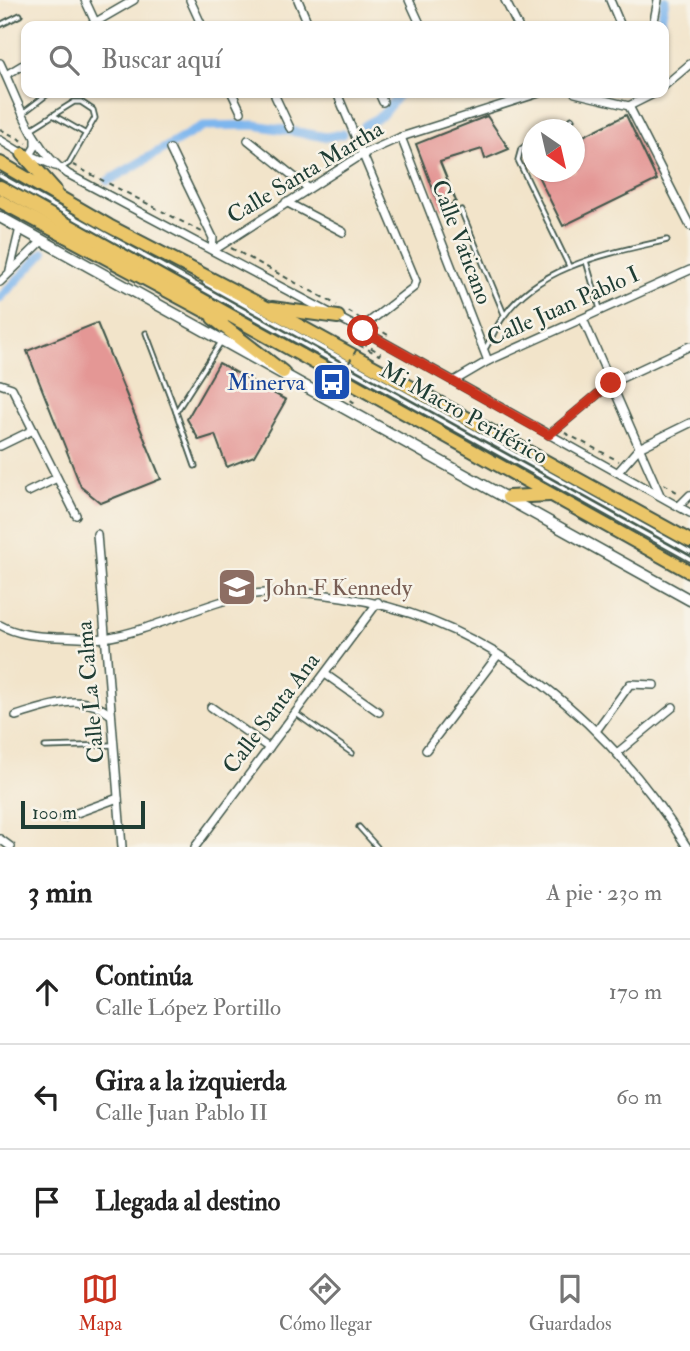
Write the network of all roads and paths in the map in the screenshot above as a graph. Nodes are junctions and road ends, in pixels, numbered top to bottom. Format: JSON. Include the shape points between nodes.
{"nodes":[{"id":1,"x":85,"y":0,"type":"edge"},
{"id":2,"x":134,"y":0,"type":"edge"},
{"id":3,"x":190,"y":0,"type":"edge"},
{"id":4,"x":298,"y":0,"type":"edge"},
{"id":5,"x":409,"y":0,"type":"edge"},
{"id":6,"x":505,"y":0,"type":"edge"},
{"id":7,"x":610,"y":0,"type":"edge"},
{"id":8,"x":659,"y":0,"type":"edge"},
{"id":9,"x":20,"y":15,"type":"dead end"},
{"id":10,"x":93,"y":21,"type":"edge"},
{"id":11,"x":100,"y":21,"type":"edge"},
{"id":12,"x":200,"y":21,"type":"edge"},
{"id":13,"x":307,"y":21,"type":"edge"},
{"id":14,"x":419,"y":21,"type":"edge"},
{"id":15,"x":516,"y":21,"type":"edge"},
{"id":16,"x":619,"y":21,"type":"edge"},
{"id":17,"x":654,"y":21,"type":"edge"},
{"id":18,"x":0,"y":25,"type":"edge"},
{"id":19,"x":0,"y":63,"type":"edge"},
{"id":20,"x":690,"y":64,"type":"edge"},
{"id":21,"x":21,"y":66,"type":"edge"},
{"id":22,"x":6,"y":75,"type":"junction"},
{"id":23,"x":669,"y":82,"type":"edge"},
{"id":24,"x":42,"y":98,"type":"edge"},
{"id":25,"x":234,"y":98,"type":"edge"},
{"id":26,"x":276,"y":98,"type":"edge"},
{"id":27,"x":339,"y":98,"type":"edge"},
{"id":28,"x":381,"y":98,"type":"edge"},
{"id":29,"x":523,"y":98,"type":"edge"},
{"id":30,"x":596,"y":98,"type":"edge"},
{"id":31,"x":644,"y":98,"type":"edge"},
{"id":32,"x":383,"y":102,"type":"dead end"},
{"id":33,"x":629,"y":106,"type":"junction"},
{"id":34,"x":241,"y":111,"type":"dead end"},
{"id":35,"x":23,"y":113,"type":"junction"},
{"id":36,"x":53,"y":115,"type":"junction"},
{"id":37,"x":290,"y":128,"type":"dead end"},
{"id":38,"x":31,"y":129,"type":"junction"},
{"id":39,"x":86,"y":134,"type":"junction"},
{"id":40,"x":35,"y":137,"type":"junction"},
{"id":41,"x":401,"y":137,"type":"junction"},
{"id":42,"x":0,"y":140,"type":"edge"},
{"id":43,"x":248,"y":140,"type":"dead end"},
{"id":44,"x":522,"y":148,"type":"edge"},
{"id":45,"x":170,"y":149,"type":"dead end"},
{"id":46,"x":26,"y":154,"type":"junction"},
{"id":47,"x":363,"y":154,"type":"junction"},
{"id":48,"x":0,"y":163,"type":"edge"},
{"id":49,"x":59,"y":168,"type":"junction"},
{"id":50,"x":522,"y":168,"type":"edge"},
{"id":51,"x":0,"y":169,"type":"edge"},
{"id":52,"x":0,"y":176,"type":"edge"},
{"id":53,"x":529,"y":182,"type":"edge"},
{"id":54,"x":0,"y":187,"type":"edge"},
{"id":55,"x":308,"y":188,"type":"junction"},
{"id":56,"x":62,"y":198,"type":"junction"},
{"id":57,"x":0,"y":201,"type":"edge"},
{"id":58,"x":286,"y":202,"type":"junction"},
{"id":59,"x":461,"y":209,"type":"dead end"},
{"id":60,"x":0,"y":217,"type":"edge"},
{"id":61,"x":690,"y":226,"type":"edge"},
{"id":62,"x":20,"y":229,"type":"junction"},
{"id":63,"x":342,"y":232,"type":"dead end"},
{"id":64,"x":667,"y":240,"type":"dead end"},
{"id":65,"x":41,"y":242,"type":"junction"},
{"id":66,"x":213,"y":249,"type":"junction"},
{"id":67,"x":586,"y":261,"type":"junction"},
{"id":68,"x":569,"y":266,"type":"junction"},
{"id":69,"x":690,"y":270,"type":"edge"},
{"id":70,"x":10,"y":271,"type":"junction"},
{"id":71,"x":0,"y":282,"type":"edge"},
{"id":72,"x":265,"y":307,"type":"junction"},
{"id":73,"x":201,"y":310,"type":"junction"},
{"id":74,"x":600,"y":311,"type":"junction"},
{"id":75,"x":505,"y":314,"type":"junction"},
{"id":76,"x":338,"y":317,"type":"junction"},
{"id":77,"x":583,"y":319,"type":"junction"},
{"id":78,"x":360,"y":329,"type":"junction"},
{"id":79,"x":146,"y":333,"type":"dead end"},
{"id":80,"x":358,"y":340,"type":"dead end"},
{"id":81,"x":221,"y":342,"type":"junction"},
{"id":82,"x":690,"y":346,"type":"edge"},
{"id":83,"x":484,"y":350,"type":"junction"},
{"id":84,"x":488,"y":361,"type":"junction"},
{"id":85,"x":321,"y":366,"type":"junction"},
{"id":86,"x":283,"y":372,"type":"junction"},
{"id":87,"x":454,"y":381,"type":"junction"},
{"id":88,"x":611,"y":383,"type":"junction"},
{"id":89,"x":0,"y":384,"type":"edge"},
{"id":90,"x":356,"y":402,"type":"dead end"},
{"id":91,"x":176,"y":412,"type":"junction"},
{"id":92,"x":690,"y":423,"type":"edge"},
{"id":93,"x":33,"y":430,"type":"junction"},
{"id":94,"x":549,"y":435,"type":"junction"},
{"id":95,"x":0,"y":446,"type":"edge"},
{"id":96,"x":639,"y":448,"type":"junction"},
{"id":97,"x":195,"y":466,"type":"dead end"},
{"id":98,"x":618,"y":472,"type":"junction"},
{"id":99,"x":57,"y":478,"type":"junction"},
{"id":100,"x":28,"y":492,"type":"dead end"},
{"id":101,"x":551,"y":495,"type":"junction"},
{"id":102,"x":690,"y":495,"type":"edge"},
{"id":103,"x":660,"y":496,"type":"junction"},
{"id":104,"x":508,"y":497,"type":"junction"},
{"id":105,"x":678,"y":506,"type":"junction"},
{"id":106,"x":690,"y":513,"type":"edge"},
{"id":107,"x":76,"y":515,"type":"dead end"},
{"id":108,"x":97,"y":534,"type":"dead end"},
{"id":109,"x":690,"y":541,"type":"edge"},
{"id":110,"x":690,"y":552,"type":"edge"},
{"id":111,"x":690,"y":559,"type":"edge"},
{"id":112,"x":690,"y":572,"type":"edge"},
{"id":113,"x":690,"y":600,"type":"edge"},
{"id":114,"x":378,"y":602,"type":"junction"},
{"id":115,"x":0,"y":625,"type":"edge"},
{"id":116,"x":104,"y":638,"type":"junction"},
{"id":117,"x":498,"y":655,"type":"junction"},
{"id":118,"x":325,"y":674,"type":"junction"},
{"id":119,"x":654,"y":685,"type":"dead end"},
{"id":120,"x":211,"y":707,"type":"dead end"},
{"id":121,"x":673,"y":707,"type":"dead end"},
{"id":122,"x":379,"y":712,"type":"dead end"},
{"id":123,"x":295,"y":713,"type":"junction"},
{"id":124,"x":111,"y":715,"type":"junction"},
{"id":125,"x":16,"y":716,"type":"dead end"},
{"id":126,"x":596,"y":731,"type":"junction"},
{"id":127,"x":113,"y":745,"type":"junction"},
{"id":128,"x":45,"y":747,"type":"dead end"},
{"id":129,"x":269,"y":748,"type":"junction"},
{"id":130,"x":426,"y":750,"type":"dead end"},
{"id":131,"x":352,"y":753,"type":"dead end"},
{"id":132,"x":617,"y":753,"type":"junction"},
{"id":133,"x":118,"y":798,"type":"junction"},
{"id":134,"x":63,"y":818,"type":"dead end"},
{"id":135,"x":359,"y":827,"type":"dead end"},
{"id":136,"x":0,"y":839,"type":"edge"},
{"id":137,"x":10,"y":847,"type":"edge"},
{"id":138,"x":122,"y":847,"type":"edge"},
{"id":139,"x":195,"y":847,"type":"edge"},
{"id":140,"x":377,"y":847,"type":"edge"},
{"id":141,"x":687,"y":847,"type":"edge"}],
"edges":[{"from":1,"to":10,"type":"street"},
{"from":2,"to":11,"type":"street"},
{"from":3,"to":12,"type":"street"},
{"from":4,"to":13,"type":"street"},
{"from":5,"to":14,"type":"street"},
{"from":6,"to":15,"type":"street"},
{"from":7,"to":16,"type":"street"},
{"from":8,"to":17,"type":"street"},
{"from":9,"to":18,"type":"lane"},
{"from":19,"to":22,"type":"street"},
{"from":20,"to":23,"type":"street"},
{"from":21,"to":22,"type":"street"},
{"from":22,"to":35,"type":"street"},
{"from":24,"to":35,"type":"lane"},
{"from":25,"to":34,"type":"street"},
{"from":26,"to":37,"type":"street"},
{"from":27,"to":47,"type":"street"},
{"from":28,"to":32,"type":"street"},
{"from":29,"to":41,"type":"street","name":"Calle Santa Martha"},
{"from":30,"to":33,"type":"street"},
{"from":31,"to":33,"type":"street"},
{"from":33,"to":61,"type":"street"},
{"from":35,"to":38,"type":"street"},
{"from":36,"to":38,"type":"lane"},
{"from":36,"to":39,"type":"lane"},
{"from":36,"to":39,"type":"lane","via":[[80,102],[96,114]]},
{"from":38,"to":40,"type":"street"},
{"from":39,"to":49,"type":"lane","via":[[69,163]]},
{"from":40,"to":46,"type":"street","via":[[35,146]]},
{"from":40,"to":49,"type":"street"},
{"from":41,"to":47,"type":"street","name":"Calle Santa Martha"},
{"from":41,"to":83,"type":"street","name":"Calle Vaticano"},
{"from":42,"to":46,"type":"street"},
{"from":43,"to":55,"type":"street"},
{"from":44,"to":50,"type":"lane","via":[[518,160]]},
{"from":45,"to":66,"type":"street","via":[[213,238]]},
{"from":46,"to":49,"type":"street"},
{"from":46,"to":56,"type":"highway"},
{"from":47,"to":55,"type":"street","name":"Calle Santa Martha"},
{"from":47,"to":78,"type":"street","via":[[416,284]]},
{"from":48,"to":56,"type":"highway"},
{"from":49,"to":66,"type":"street"},
{"from":51,"to":110,"type":"lane","name":"Mi Macro Periférico"},
{"from":52,"to":111,"type":"lane","name":"Mi Macro Periférico"},
{"from":53,"to":68,"type":"lane"},
{"from":54,"to":85,"type":"highway"},
{"from":55,"to":58,"type":"street","name":"Calle Santa Martha"},
{"from":56,"to":72,"type":"highway"},
{"from":57,"to":73,"type":"highway"},
{"from":58,"to":63,"type":"street"},
{"from":58,"to":66,"type":"street","name":"Calle Santa Martha"},
{"from":59,"to":75,"type":"lane"},
{"from":60,"to":62,"type":"street"},
{"from":62,"to":65,"type":"street"},
{"from":62,"to":70,"type":"street"},
{"from":64,"to":67,"type":"lane"},
{"from":65,"to":70,"type":"street"},
{"from":65,"to":81,"type":"street"},
{"from":66,"to":76,"type":"street"},
{"from":67,"to":68,"type":"lane"},
{"from":67,"to":74,"type":"lane"},
{"from":68,"to":75,"type":"lane","via":[[535,286]]},
{"from":69,"to":74,"type":"street","name":"Calle Juan Pablo I"},
{"from":70,"to":71,"type":"street"},
{"from":72,"to":76,"type":"highway"},
{"from":72,"to":109,"type":"highway"},
{"from":73,"to":85,"type":"highway","via":[[301,362]]},
{"from":73,"to":86,"type":"highway"},
{"from":74,"to":77,"type":"street","name":"Calle Juan Pablo I"},
{"from":75,"to":83,"type":"lane"},
{"from":76,"to":78,"type":"street"},
{"from":77,"to":84,"type":"street","name":"Calle Juan Pablo I"},
{"from":77,"to":88,"type":"street"},
{"from":78,"to":87,"type":"street"},
{"from":79,"to":91,"type":"lane"},
{"from":80,"to":90,"type":"path","bridge":true,"via":[[380,352],[359,345],[334,390]]},
{"from":81,"to":86,"type":"street"},
{"from":81,"to":91,"type":"lane"},
{"from":82,"to":88,"type":"street"},
{"from":83,"to":84,"type":"street","name":"Calle Vaticano"},
{"from":84,"to":87,"type":"street","name":"Calle Juan Pablo I"},
{"from":85,"to":101,"type":"highway"},
{"from":86,"to":104,"type":"street"},
{"from":87,"to":94,"type":"street"},
{"from":88,"to":94,"type":"street"},
{"from":88,"to":96,"type":"street"},
{"from":89,"to":93,"type":"street","via":[[12,388]]},
{"from":91,"to":97,"type":"lane"},
{"from":92,"to":96,"type":"street"},
{"from":93,"to":95,"type":"street"},
{"from":93,"to":99,"type":"street"},
{"from":94,"to":98,"type":"street"},
{"from":96,"to":98,"type":"street"},
{"from":96,"to":103,"type":"street"},
{"from":98,"to":103,"type":"street"},
{"from":99,"to":100,"type":"street"},
{"from":99,"to":107,"type":"street"},
{"from":101,"to":104,"type":"highway"},
{"from":101,"to":112,"type":"highway"},
{"from":102,"to":105,"type":"street"},
{"from":103,"to":105,"type":"street"},
{"from":104,"to":113,"type":"street"},
{"from":105,"to":106,"type":"street"},
{"from":108,"to":116,"type":"street","name":"Calle La Calma"},
{"from":114,"to":116,"type":"street","via":[[315,593],[243,596]]},
{"from":114,"to":117,"type":"street","via":[[459,631]]},
{"from":114,"to":118,"type":"street","name":"Calle Santa Ana"},
{"from":115,"to":116,"type":"street","via":[[22,634]]},
{"from":116,"to":124,"type":"street","name":"Calle La Calma"},
{"from":117,"to":126,"type":"street","via":[[531,676]]},
{"from":117,"to":130,"type":"street"},
{"from":118,"to":122,"type":"street"},
{"from":118,"to":123,"type":"street","name":"Calle Santa Ana"},
{"from":119,"to":126,"type":"street","via":[[630,684]]},
{"from":120,"to":129,"type":"street"},
{"from":121,"to":132,"type":"street"},
{"from":123,"to":129,"type":"street","name":"Calle Santa Ana"},
{"from":123,"to":131,"type":"lane"},
{"from":124,"to":125,"type":"street","via":[[99,706],[67,701]]},
{"from":124,"to":127,"type":"street","name":"Calle La Calma"},
{"from":126,"to":132,"type":"street"},
{"from":127,"to":128,"type":"lane"},
{"from":127,"to":133,"type":"street","name":"Calle La Calma"},
{"from":129,"to":139,"type":"street","name":"Calle Santa Ana"},
{"from":132,"to":141,"type":"street","via":[[658,799]]},
{"from":133,"to":134,"type":"street"},
{"from":133,"to":138,"type":"street","name":"Calle La Calma"},
{"from":135,"to":140,"type":"lane"},
{"from":136,"to":137,"type":"street"}]}
